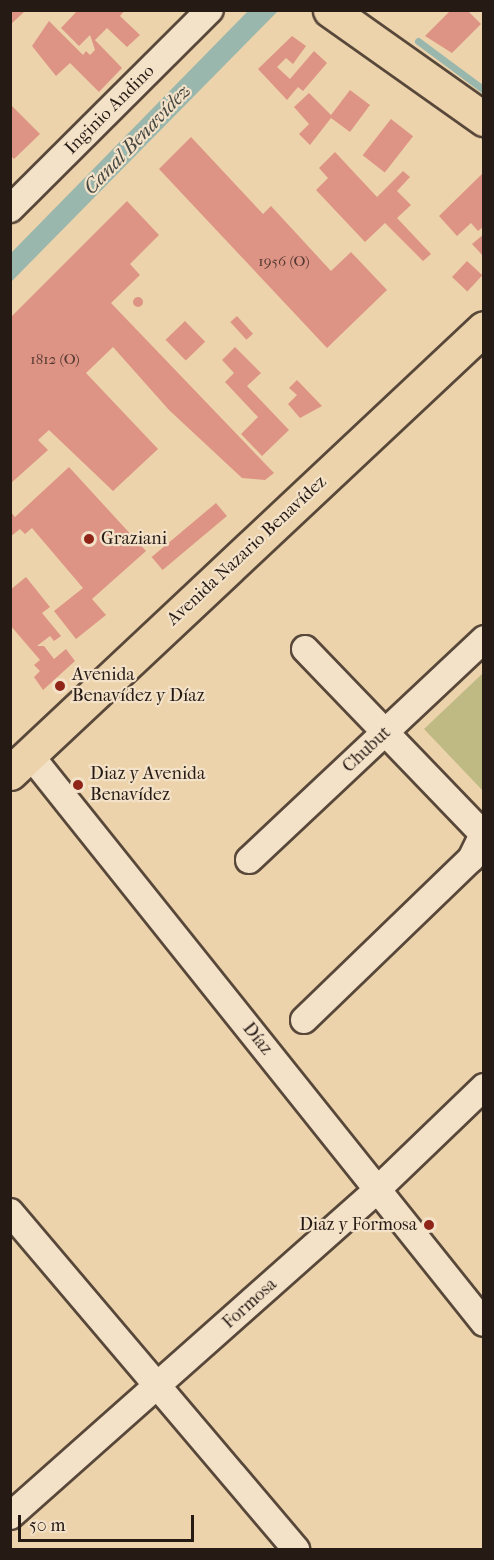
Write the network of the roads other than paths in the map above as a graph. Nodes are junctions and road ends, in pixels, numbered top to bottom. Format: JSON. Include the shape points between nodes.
{"nodes":[{"id":1,"x":210,"y":10,"type":"edge"},
{"id":2,"x":330,"y":10,"type":"edge"},
{"id":3,"x":483,"y":119,"type":"edge"},
{"id":4,"x":10,"y":209,"type":"edge"},
{"id":5,"x":483,"y":328,"type":"edge"},
{"id":6,"x":483,"y":639,"type":"edge"},
{"id":7,"x":305,"y":649,"type":"dead end"},
{"id":8,"x":385,"y":732,"type":"junction"},
{"id":9,"x":20,"y":764,"type":"edge"},
{"id":10,"x":483,"y":833,"type":"edge"},
{"id":11,"x":249,"y":860,"type":"dead end"},
{"id":12,"x":304,"y":1020,"type":"dead end"},
{"id":13,"x":483,"y":1087,"type":"edge"},
{"id":14,"x":378,"y":1189,"type":"junction"},
{"id":15,"x":10,"y":1212,"type":"edge"},
{"id":16,"x":483,"y":1323,"type":"edge"},
{"id":17,"x":158,"y":1386,"type":"junction"},
{"id":18,"x":10,"y":1516,"type":"edge"},
{"id":19,"x":297,"y":1550,"type":"edge"}],
"edges":[{"from":1,"to":4,"type":"street","name":"Inginio Andino"},
{"from":2,"to":3,"type":"main road"},
{"from":5,"to":9,"type":"main road","name":"Avenida Nazario Benavídez"},
{"from":6,"to":8,"type":"street","name":"Chubut"},
{"from":7,"to":8,"type":"street"},
{"from":8,"to":10,"type":"street"},
{"from":8,"to":11,"type":"street","name":"Chubut"},
{"from":9,"to":14,"type":"street","name":"Díaz"},
{"from":10,"to":12,"type":"street","via":[[471,859]]},
{"from":13,"to":14,"type":"street","name":"Formosa"},
{"from":14,"to":16,"type":"street","name":"Díaz"},
{"from":14,"to":17,"type":"street","name":"Formosa"},
{"from":15,"to":17,"type":"street"},
{"from":17,"to":18,"type":"street","name":"Formosa"},
{"from":17,"to":19,"type":"street"}]}
